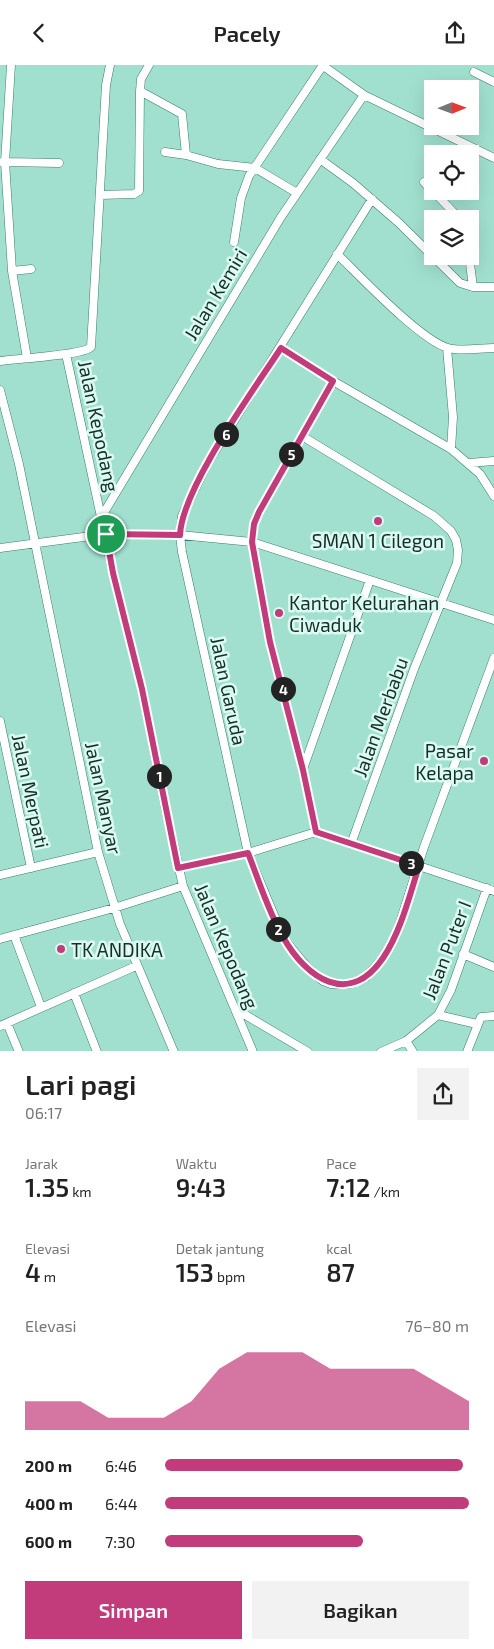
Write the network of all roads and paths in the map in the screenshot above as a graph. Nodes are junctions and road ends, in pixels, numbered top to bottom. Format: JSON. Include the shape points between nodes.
{"nodes":[{"id":1,"x":10,"y":65,"type":"edge"},
{"id":2,"x":110,"y":65,"type":"edge"},
{"id":3,"x":149,"y":65,"type":"edge"},
{"id":4,"x":323,"y":65,"type":"edge"},
{"id":5,"x":474,"y":72,"type":"dead end"},
{"id":6,"x":494,"y":82,"type":"edge"},
{"id":7,"x":140,"y":91,"type":"junction"},
{"id":8,"x":364,"y":95,"type":"junction"},
{"id":9,"x":165,"y":151,"type":"dead end"},
{"id":10,"x":186,"y":155,"type":"junction"},
{"id":11,"x":494,"y":158,"type":"edge"},
{"id":12,"x":320,"y":159,"type":"junction"},
{"id":13,"x":3,"y":162,"type":"edge"},
{"id":14,"x":59,"y":163,"type":"dead end"},
{"id":15,"x":255,"y":168,"type":"junction"},
{"id":16,"x":297,"y":193,"type":"junction"},
{"id":17,"x":100,"y":195,"type":"junction"},
{"id":18,"x":372,"y":199,"type":"junction"},
{"id":19,"x":442,"y":200,"type":"edge"},
{"id":20,"x":451,"y":210,"type":"edge"},
{"id":21,"x":234,"y":241,"type":"dead end"},
{"id":22,"x":337,"y":254,"type":"junction"},
{"id":23,"x":470,"y":265,"type":"edge"},
{"id":24,"x":31,"y":269,"type":"dead end"},
{"id":25,"x":12,"y":271,"type":"junction"},
{"id":26,"x":473,"y":287,"type":"junction"},
{"id":27,"x":494,"y":287,"type":"edge"},
{"id":28,"x":281,"y":348,"type":"junction"},
{"id":29,"x":448,"y":348,"type":"junction"},
{"id":30,"x":494,"y":348,"type":"edge"},
{"id":31,"x":66,"y":353,"type":"junction"},
{"id":32,"x":27,"y":358,"type":"junction"},
{"id":33,"x":0,"y":361,"type":"edge"},
{"id":34,"x":333,"y":381,"type":"junction"},
{"id":35,"x":0,"y":390,"type":"edge"},
{"id":36,"x":302,"y":436,"type":"junction"},
{"id":37,"x":451,"y":449,"type":"junction"},
{"id":38,"x":494,"y":461,"type":"edge"},
{"id":39,"x":469,"y":463,"type":"junction"},
{"id":40,"x":494,"y":496,"type":"edge"},
{"id":41,"x":102,"y":516,"type":"junction"},
{"id":42,"x":106,"y":534,"type":"junction"},
{"id":43,"x":180,"y":535,"type":"junction"},
{"id":44,"x":34,"y":542,"type":"junction"},
{"id":45,"x":252,"y":542,"type":"junction"},
{"id":46,"x":0,"y":548,"type":"edge"},
{"id":47,"x":370,"y":580,"type":"junction"},
{"id":48,"x":442,"y":602,"type":"junction"},
{"id":49,"x":494,"y":621,"type":"edge"},
{"id":50,"x":494,"y":658,"type":"edge"},
{"id":51,"x":0,"y":721,"type":"edge"},
{"id":52,"x":303,"y":770,"type":"junction"},
{"id":53,"x":316,"y":832,"type":"junction"},
{"id":54,"x":351,"y":844,"type":"junction"},
{"id":55,"x":98,"y":852,"type":"junction"},
{"id":56,"x":248,"y":853,"type":"junction"},
{"id":57,"x":419,"y":866,"type":"junction"},
{"id":58,"x":30,"y":867,"type":"junction"},
{"id":59,"x":178,"y":868,"type":"junction"},
{"id":60,"x":0,"y":875,"type":"edge"},
{"id":61,"x":183,"y":886,"type":"junction"},
{"id":62,"x":491,"y":889,"type":"edge"},
{"id":63,"x":114,"y":908,"type":"junction"},
{"id":64,"x":14,"y":935,"type":"junction"},
{"id":65,"x":0,"y":939,"type":"edge"},
{"id":66,"x":463,"y":954,"type":"junction"},
{"id":67,"x":136,"y":966,"type":"junction"},
{"id":68,"x":494,"y":967,"type":"edge"},
{"id":69,"x":74,"y":993,"type":"junction"},
{"id":70,"x":41,"y":1007,"type":"junction"},
{"id":71,"x":237,"y":1010,"type":"junction"},
{"id":72,"x":438,"y":1015,"type":"junction"},
{"id":73,"x":494,"y":1016,"type":"edge"},
{"id":74,"x":3,"y":1024,"type":"edge"},
{"id":75,"x":477,"y":1024,"type":"junction"},
{"id":76,"x":406,"y":1041,"type":"junction"},
{"id":77,"x":19,"y":1051,"type":"edge"},
{"id":78,"x":97,"y":1051,"type":"edge"},
{"id":79,"x":174,"y":1051,"type":"edge"},
{"id":80,"x":253,"y":1051,"type":"edge"},
{"id":81,"x":308,"y":1051,"type":"edge"},
{"id":82,"x":381,"y":1051,"type":"edge"},
{"id":83,"x":413,"y":1051,"type":"edge"},
{"id":84,"x":467,"y":1051,"type":"edge"}],
"edges":[{"from":1,"to":13,"type":"street"},
{"from":2,"to":17,"type":"street"},
{"from":3,"to":7,"type":"street","via":[[141,79]]},
{"from":4,"to":8,"type":"street"},
{"from":4,"to":15,"type":"street"},
{"from":5,"to":6,"type":"street"},
{"from":7,"to":10,"type":"street","via":[[182,114]]},
{"from":7,"to":17,"type":"street","via":[[139,191]]},
{"from":8,"to":11,"type":"street"},
{"from":8,"to":12,"type":"street","name":"Jalan Kemiri"},
{"from":9,"to":10,"type":"street"},
{"from":10,"to":15,"type":"street","via":[[218,164]]},
{"from":12,"to":16,"type":"street","name":"Jalan Kemiri"},
{"from":12,"to":18,"type":"street"},
{"from":13,"to":14,"type":"street"},
{"from":13,"to":25,"type":"street"},
{"from":15,"to":16,"type":"street"},
{"from":15,"to":21,"type":"street","via":[[241,198]]},
{"from":16,"to":41,"type":"street","name":"Jalan Kemiri","via":[[195,357]]},
{"from":17,"to":31,"type":"street","via":[[91,347]]},
{"from":18,"to":22,"type":"street"},
{"from":18,"to":26,"type":"street","via":[[449,274],[460,283]]},
{"from":19,"to":20,"type":"street"},
{"from":22,"to":28,"type":"street"},
{"from":22,"to":29,"type":"street","via":[[424,334]]},
{"from":23,"to":26,"type":"street"},
{"from":24,"to":25,"type":"street"},
{"from":25,"to":32,"type":"street"},
{"from":26,"to":27,"type":"street"},
{"from":28,"to":34,"type":"street"},
{"from":28,"to":43,"type":"street","via":[[207,464],[184,511]]},
{"from":29,"to":30,"type":"street"},
{"from":29,"to":37,"type":"street","via":[[453,417]]},
{"from":31,"to":32,"type":"street"},
{"from":31,"to":41,"type":"street","name":"Jalan Kepodang"},
{"from":32,"to":33,"type":"street"},
{"from":34,"to":36,"type":"street"},
{"from":34,"to":37,"type":"street"},
{"from":35,"to":44,"type":"street","name":"Jalan Manyar","via":[[19,463]]},
{"from":36,"to":45,"type":"street","via":[[256,517]]},
{"from":36,"to":48,"type":"street","name":"Jalan Merbabu","via":[[434,517],[451,531],[458,550],[457,563]]},
{"from":37,"to":39,"type":"street"},
{"from":38,"to":39,"type":"street"},
{"from":39,"to":40,"type":"street"},
{"from":41,"to":42,"type":"street","name":"Jalan Kepodang"},
{"from":42,"to":43,"type":"street"},
{"from":42,"to":44,"type":"street"},
{"from":42,"to":59,"type":"street","name":"Jalan Kepodang","via":[[142,689]]},
{"from":43,"to":45,"type":"street"},
{"from":43,"to":56,"type":"street","name":"Jalan Garuda"},
{"from":44,"to":46,"type":"street"},
{"from":44,"to":55,"type":"street","name":"Jalan Manyar"},
{"from":45,"to":47,"type":"street"},
{"from":45,"to":52,"type":"street","via":[[270,642]]},
{"from":47,"to":48,"type":"street"},
{"from":47,"to":52,"type":"street"},
{"from":48,"to":49,"type":"street"},
{"from":48,"to":54,"type":"street","name":"Jalan Merbabu","via":[[414,669]]},
{"from":50,"to":57,"type":"street","name":"Jalan Garuda"},
{"from":51,"to":58,"type":"street","name":"Jalan Merpati"},
{"from":52,"to":53,"type":"street"},
{"from":53,"to":54,"type":"street"},
{"from":53,"to":56,"type":"street"},
{"from":54,"to":57,"type":"street"},
{"from":55,"to":58,"type":"street","name":"Jalan Merpati"},
{"from":55,"to":63,"type":"street","name":"Jalan Manyar"},
{"from":56,"to":57,"type":"street","name":"Jalan Garuda","via":[[284,939],[308,968],[323,981],[337,985],[359,982],[383,958],[396,935]]},
{"from":56,"to":59,"type":"street"},
{"from":57,"to":62,"type":"street"},
{"from":58,"to":60,"type":"street","name":"Jalan Merpati"},
{"from":59,"to":61,"type":"street","name":"Jalan Kepodang"},
{"from":61,"to":63,"type":"street"},
{"from":61,"to":71,"type":"street","name":"Jalan Kepodang"},
{"from":62,"to":66,"type":"street","name":"Jalan Puter I"},
{"from":63,"to":64,"type":"street"},
{"from":63,"to":67,"type":"street","name":"Jalan Manyar"},
{"from":64,"to":65,"type":"street"},
{"from":64,"to":70,"type":"street"},
{"from":66,"to":68,"type":"street"},
{"from":66,"to":72,"type":"street","name":"Jalan Puter I"},
{"from":67,"to":69,"type":"street"},
{"from":67,"to":79,"type":"street","name":"Jalan Manyar"},
{"from":69,"to":70,"type":"street"},
{"from":69,"to":78,"type":"street"},
{"from":70,"to":74,"type":"street"},
{"from":71,"to":80,"type":"street","name":"Jalan Kepodang"},
{"from":71,"to":81,"type":"street"},
{"from":72,"to":75,"type":"street"},
{"from":72,"to":76,"type":"street","name":"Jalan Puter I"},
{"from":73,"to":75,"type":"street","via":[[482,1016]]},
{"from":74,"to":77,"type":"street"},
{"from":75,"to":84,"type":"street"},
{"from":76,"to":82,"type":"street","name":"Jalan Puter I"},
{"from":76,"to":83,"type":"street"}]}
